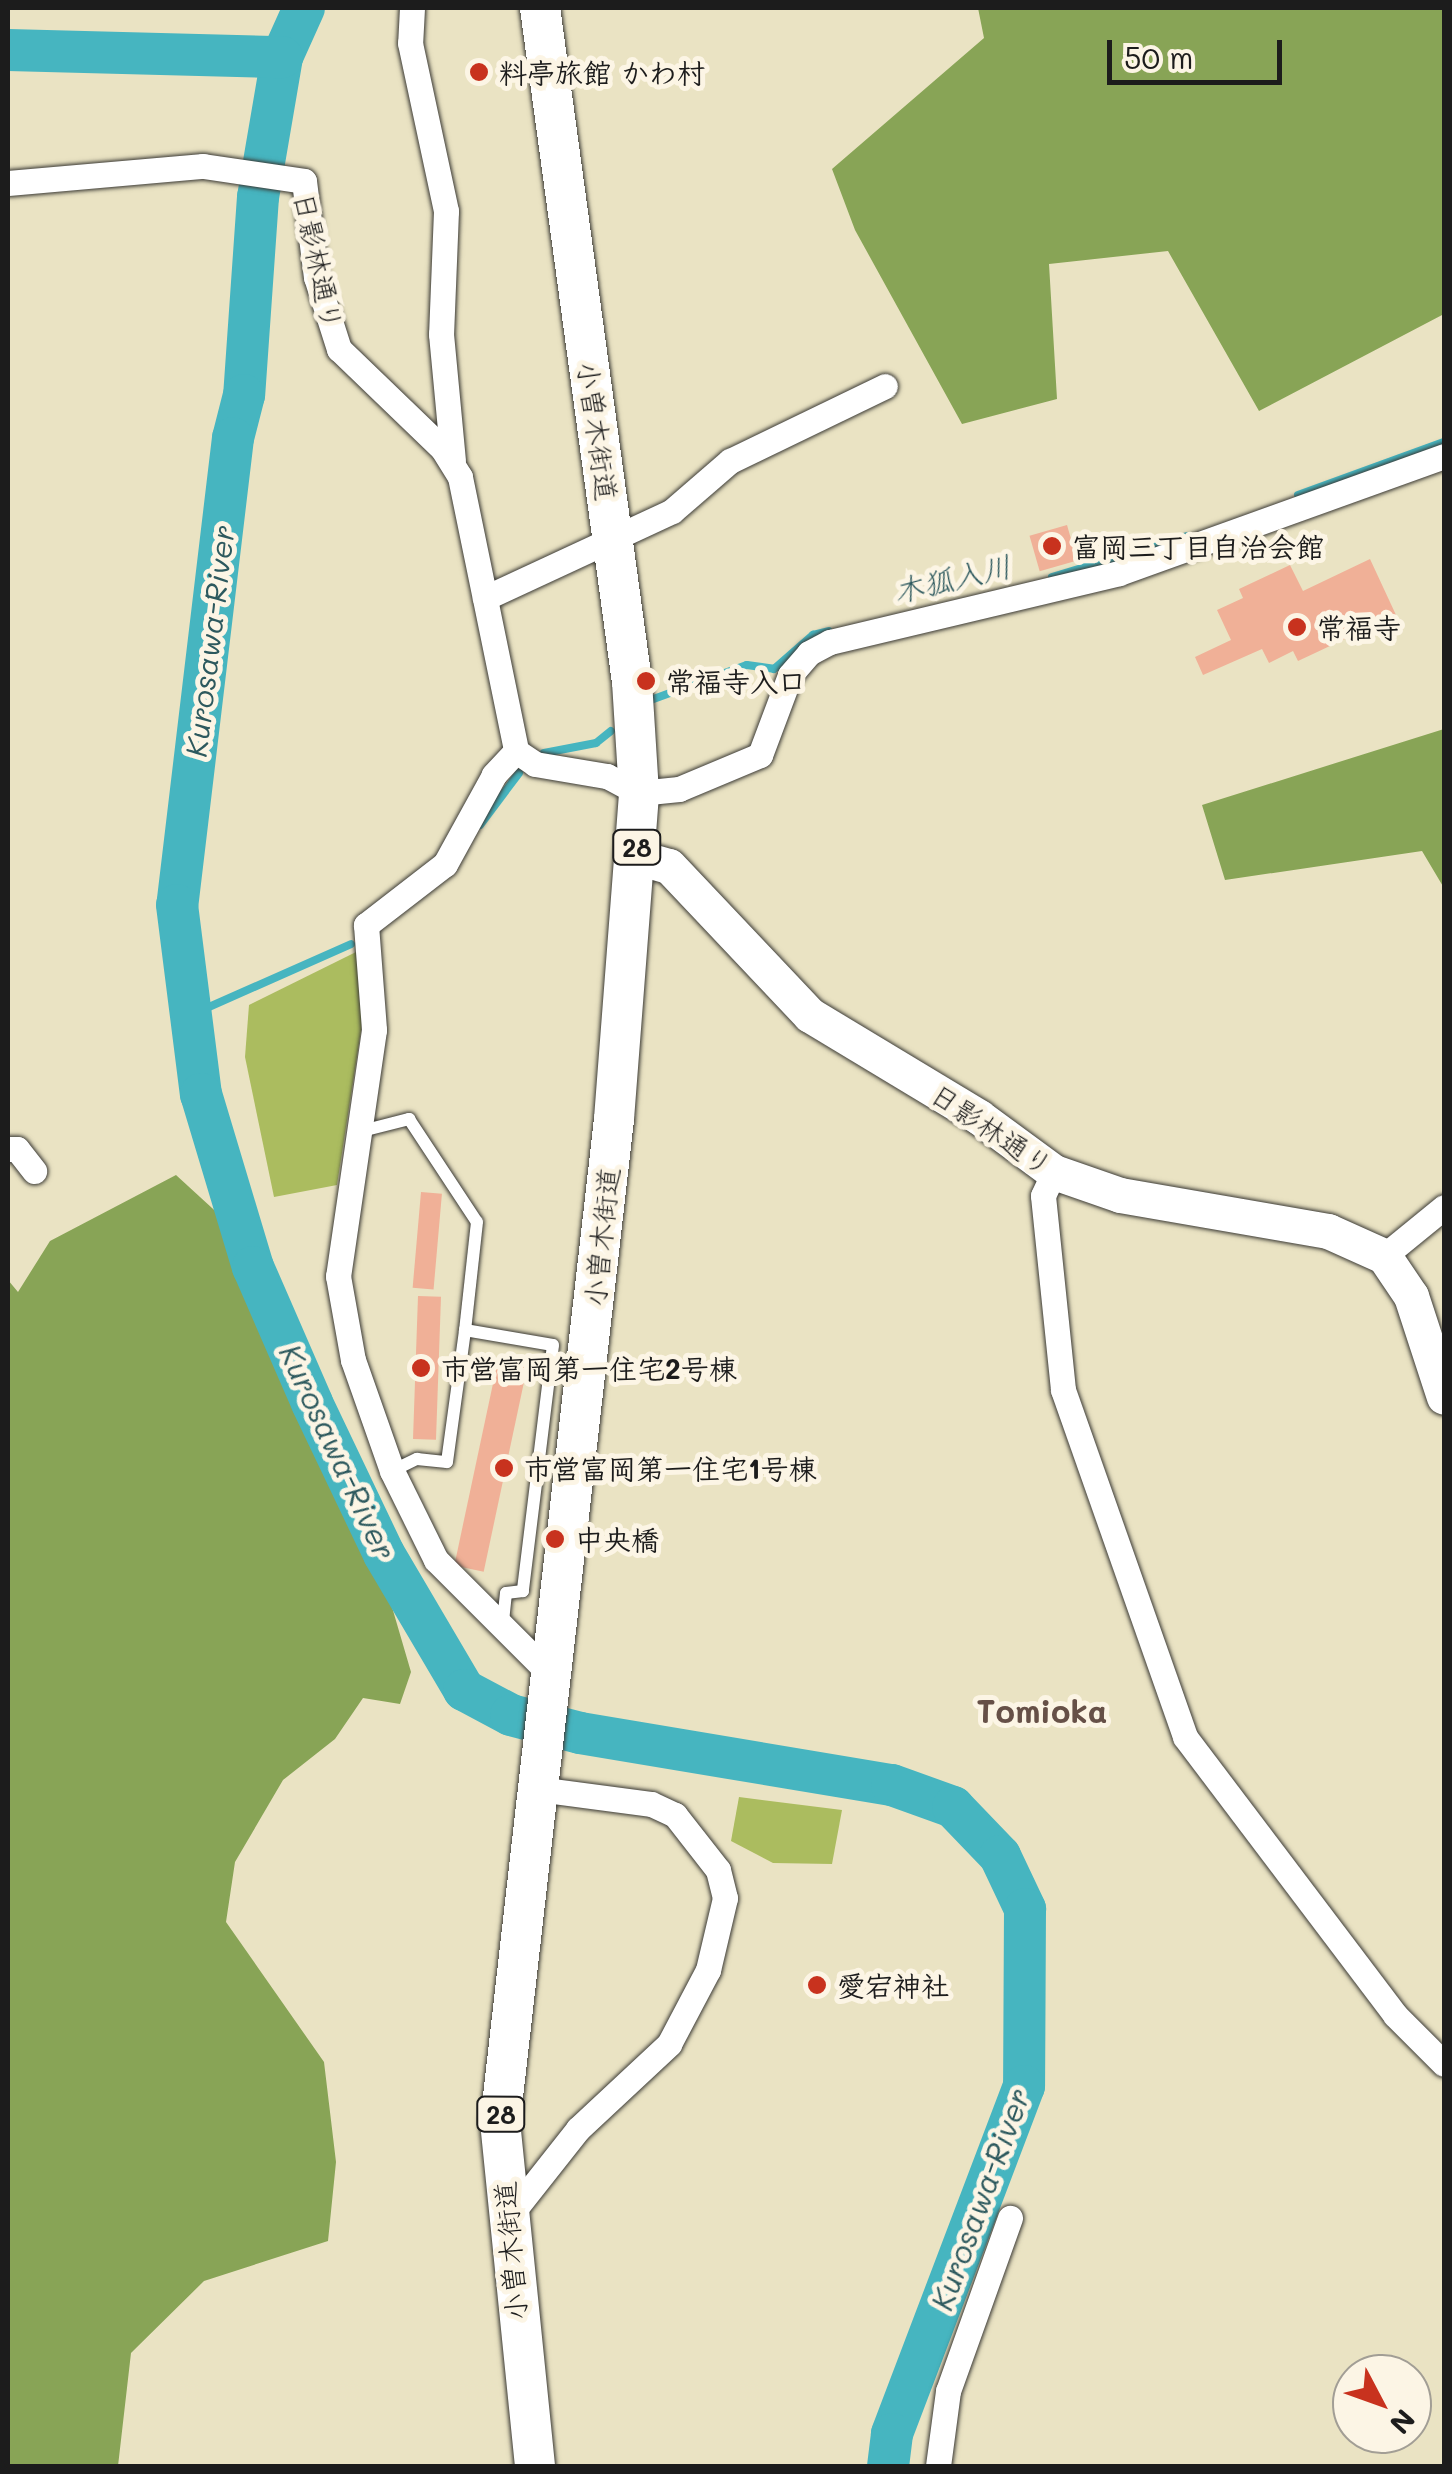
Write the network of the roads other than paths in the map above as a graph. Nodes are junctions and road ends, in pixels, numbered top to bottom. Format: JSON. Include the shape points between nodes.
{"nodes":[{"id":1,"x":412,"y":8,"type":"edge"},
{"id":2,"x":540,"y":8,"type":"edge"},
{"id":3,"x":8,"y":183,"type":"edge"},
{"id":4,"x":884,"y":386,"type":"dead end"},
{"id":5,"x":1444,"y":456,"type":"edge"},
{"id":6,"x":454,"y":465,"type":"junction"},
{"id":7,"x":613,"y":539,"type":"junction"},
{"id":8,"x":485,"y":598,"type":"junction"},
{"id":9,"x":516,"y":751,"type":"junction"},
{"id":10,"x":639,"y":794,"type":"junction"},
{"id":11,"x":637,"y":857,"type":"junction"},
{"id":12,"x":362,"y":1131,"type":"junction"},
{"id":13,"x":8,"y":1149,"type":"edge"},
{"id":14,"x":34,"y":1171,"type":"dead end"},
{"id":15,"x":1054,"y":1172,"type":"junction"},
{"id":16,"x":1444,"y":1207,"type":"edge"},
{"id":17,"x":1384,"y":1256,"type":"junction"},
{"id":18,"x":466,"y":1330,"type":"junction"},
{"id":19,"x":1444,"y":1397,"type":"edge"},
{"id":20,"x":392,"y":1471,"type":"junction"},
{"id":21,"x":502,"y":1632,"type":"junction"},
{"id":22,"x":550,"y":1679,"type":"junction"},
{"id":23,"x":540,"y":1776,"type":"junction"},
{"id":24,"x":1444,"y":2064,"type":"edge"},
{"id":25,"x":1010,"y":2218,"type":"dead end"},
{"id":26,"x":506,"y":2219,"type":"junction"},
{"id":27,"x":536,"y":2466,"type":"edge"},
{"id":28,"x":938,"y":2466,"type":"edge"}],
"edges":[{"from":1,"to":6,"type":"street","via":[[412,57],[446,211],[441,334]]},
{"from":2,"to":7,"type":"main road","name":"小曽木街道","number":"28"},
{"from":3,"to":6,"type":"street","name":"日影林通り","via":[[236,167],[288,175],[306,186],[316,276],[339,349]]},
{"from":4,"to":7,"type":"street","via":[[730,461],[672,511]]},
{"from":5,"to":10,"type":"street","via":[[1119,573],[830,642],[790,675],[760,755],[679,788]]},
{"from":6,"to":8,"type":"street"},
{"from":7,"to":8,"type":"street"},
{"from":7,"to":10,"type":"main road","name":"小曽木街道","number":"28"},
{"from":8,"to":9,"type":"street"},
{"from":9,"to":10,"type":"street","via":[[536,764],[607,776]]},
{"from":9,"to":12,"type":"street","via":[[494,775],[445,864],[366,926],[374,1030]]},
{"from":10,"to":11,"type":"main road","name":"小曽木街道","number":"28"},
{"from":11,"to":15,"type":"street","name":"日影林通り","via":[[669,866],[810,1015],[980,1117]]},
{"from":11,"to":22,"type":"main road","name":"小曽木街道","number":"28"},
{"from":12,"to":18,"type":"lane","via":[[409,1119],[477,1222]]},
{"from":12,"to":20,"type":"street","via":[[338,1276],[353,1360]]},
{"from":13,"to":14,"type":"street","via":[[16,1149]]},
{"from":15,"to":17,"type":"street","name":"日影林通り","via":[[1120,1195],[1328,1231]]},
{"from":15,"to":24,"type":"street","via":[[1042,1196],[1063,1390],[1185,1737],[1395,2015]]},
{"from":16,"to":17,"type":"street"},
{"from":17,"to":19,"type":"street","via":[[1411,1296]]},
{"from":18,"to":20,"type":"lane","via":[[447,1462],[417,1460]]},
{"from":18,"to":21,"type":"lane","via":[[553,1345],[523,1591],[506,1593]]},
{"from":20,"to":21,"type":"street","via":[[436,1560]]},
{"from":21,"to":22,"type":"street"},
{"from":22,"to":23,"type":"main road","name":"小曽木街道","number":"28"},
{"from":23,"to":26,"type":"main road","name":"小曽木街道","number":"28","via":[[500,2124]]},
{"from":23,"to":26,"type":"street","via":[[675,1815],[712,1859],[725,1898],[708,1970],[670,2044],[578,2129]]},
{"from":25,"to":28,"type":"street","via":[[948,2390]]},
{"from":26,"to":27,"type":"main road","name":"小曽木街道","number":"28"}]}
